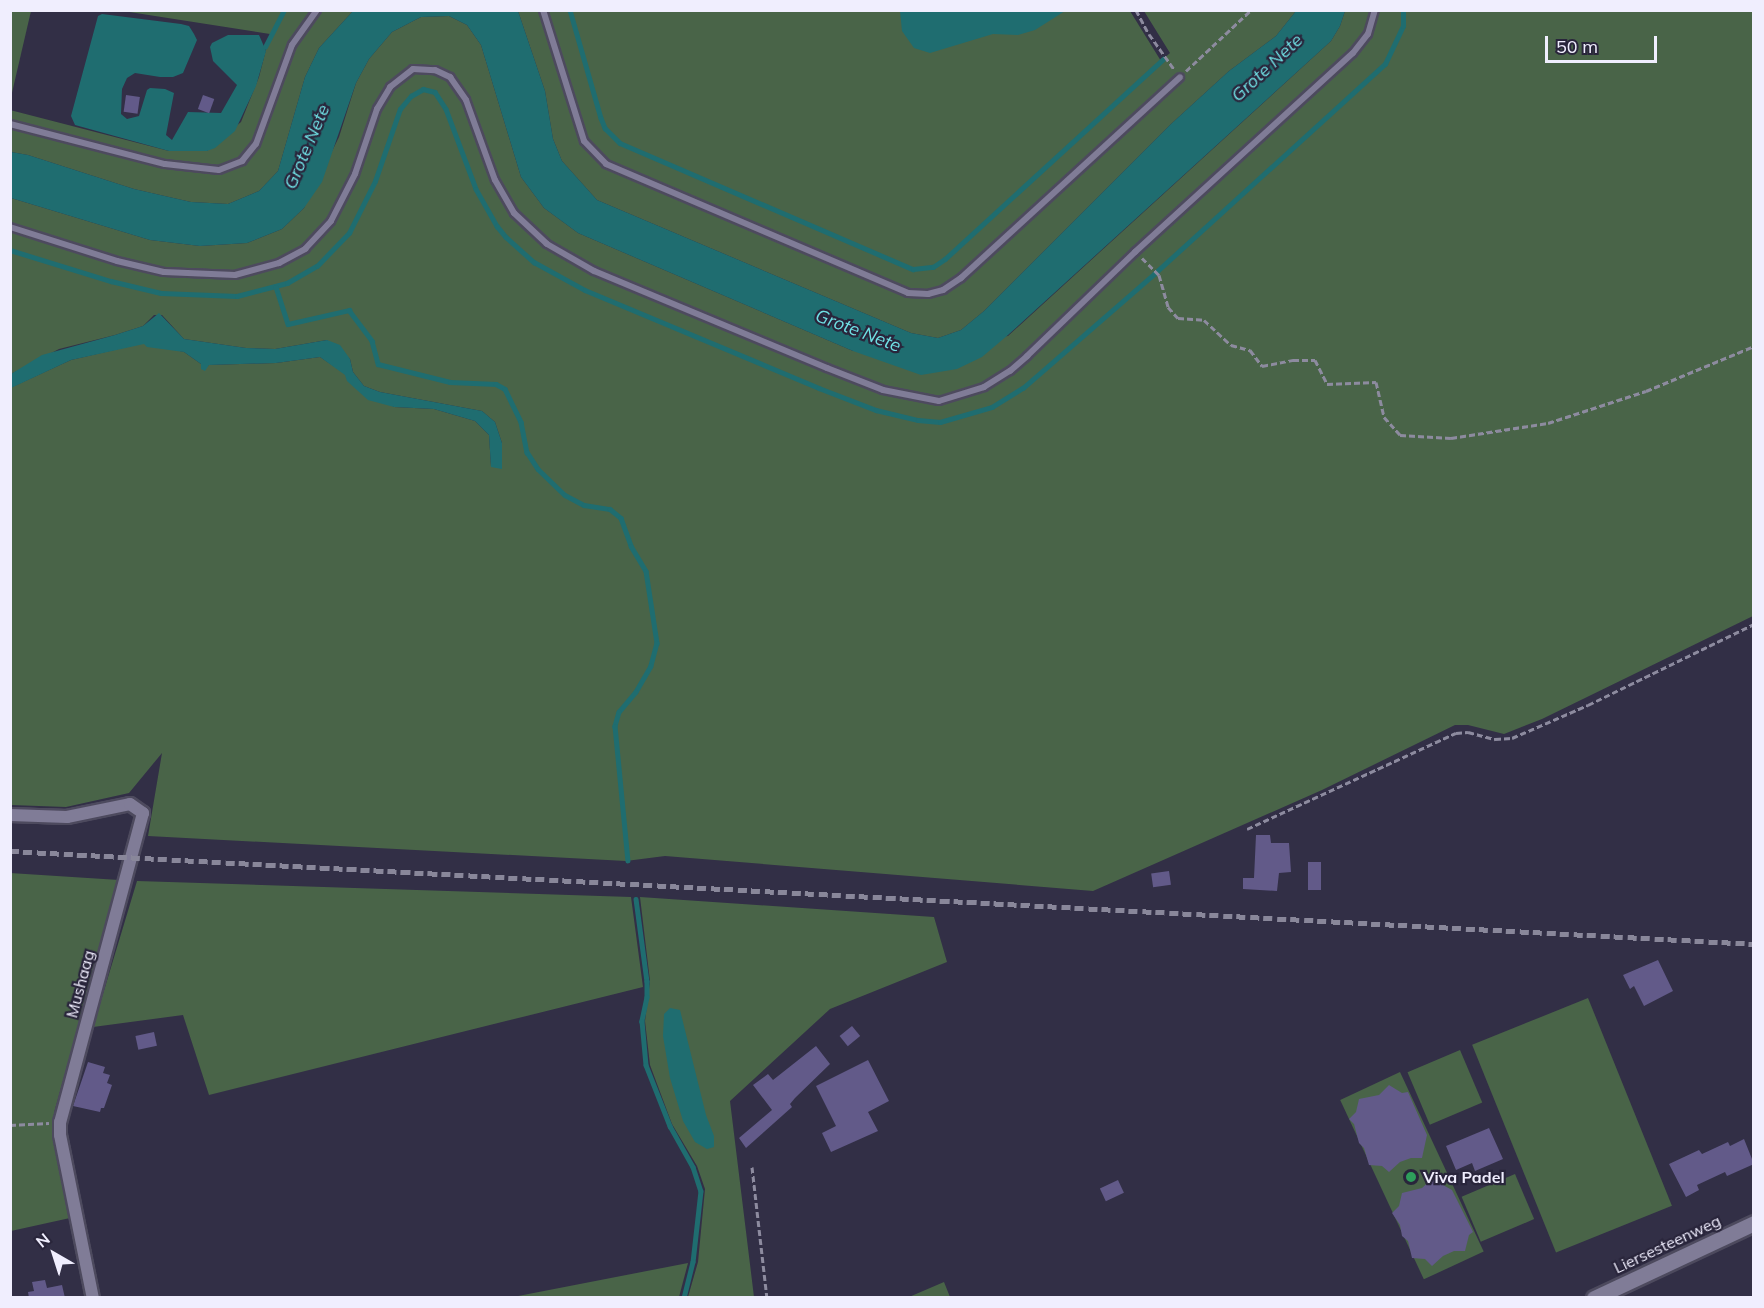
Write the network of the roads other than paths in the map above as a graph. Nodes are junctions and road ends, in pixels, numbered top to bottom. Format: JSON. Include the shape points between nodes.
{"nodes":[{"id":1,"x":316,"y":10,"type":"edge"},
{"id":2,"x":543,"y":10,"type":"edge"},
{"id":3,"x":1374,"y":10,"type":"edge"},
{"id":4,"x":1180,"y":77,"type":"road end"},
{"id":5,"x":10,"y":124,"type":"edge"},
{"id":6,"x":10,"y":227,"type":"edge"},
{"id":7,"x":10,"y":815,"type":"edge"},
{"id":8,"x":1754,"y":1223,"type":"edge"},
{"id":9,"x":93,"y":1298,"type":"edge"},
{"id":10,"x":1594,"y":1298,"type":"edge"}],
"edges":[{"from":1,"to":5,"type":"lane","via":[[292,45],[256,144],[242,161],[219,170],[165,164]]},
{"from":2,"to":4,"type":"lane","via":[[584,141],[606,164],[908,293],[943,290],[961,278]]},
{"from":3,"to":6,"type":"lane","via":[[1368,34],[1353,53],[1027,356],[996,380],[939,401],[905,396],[827,368],[604,275],[547,244],[522,223],[501,192],[461,92],[445,73],[423,68],[397,79],[382,99],[355,174],[331,221],[304,249],[279,263],[235,275],[164,272]]},
{"from":7,"to":9,"type":"street","name":"Mushaag","via":[[67,817],[130,804],[143,813],[60,1122]]},
{"from":8,"to":10,"type":"street","name":"Liersesteenweg"}]}
